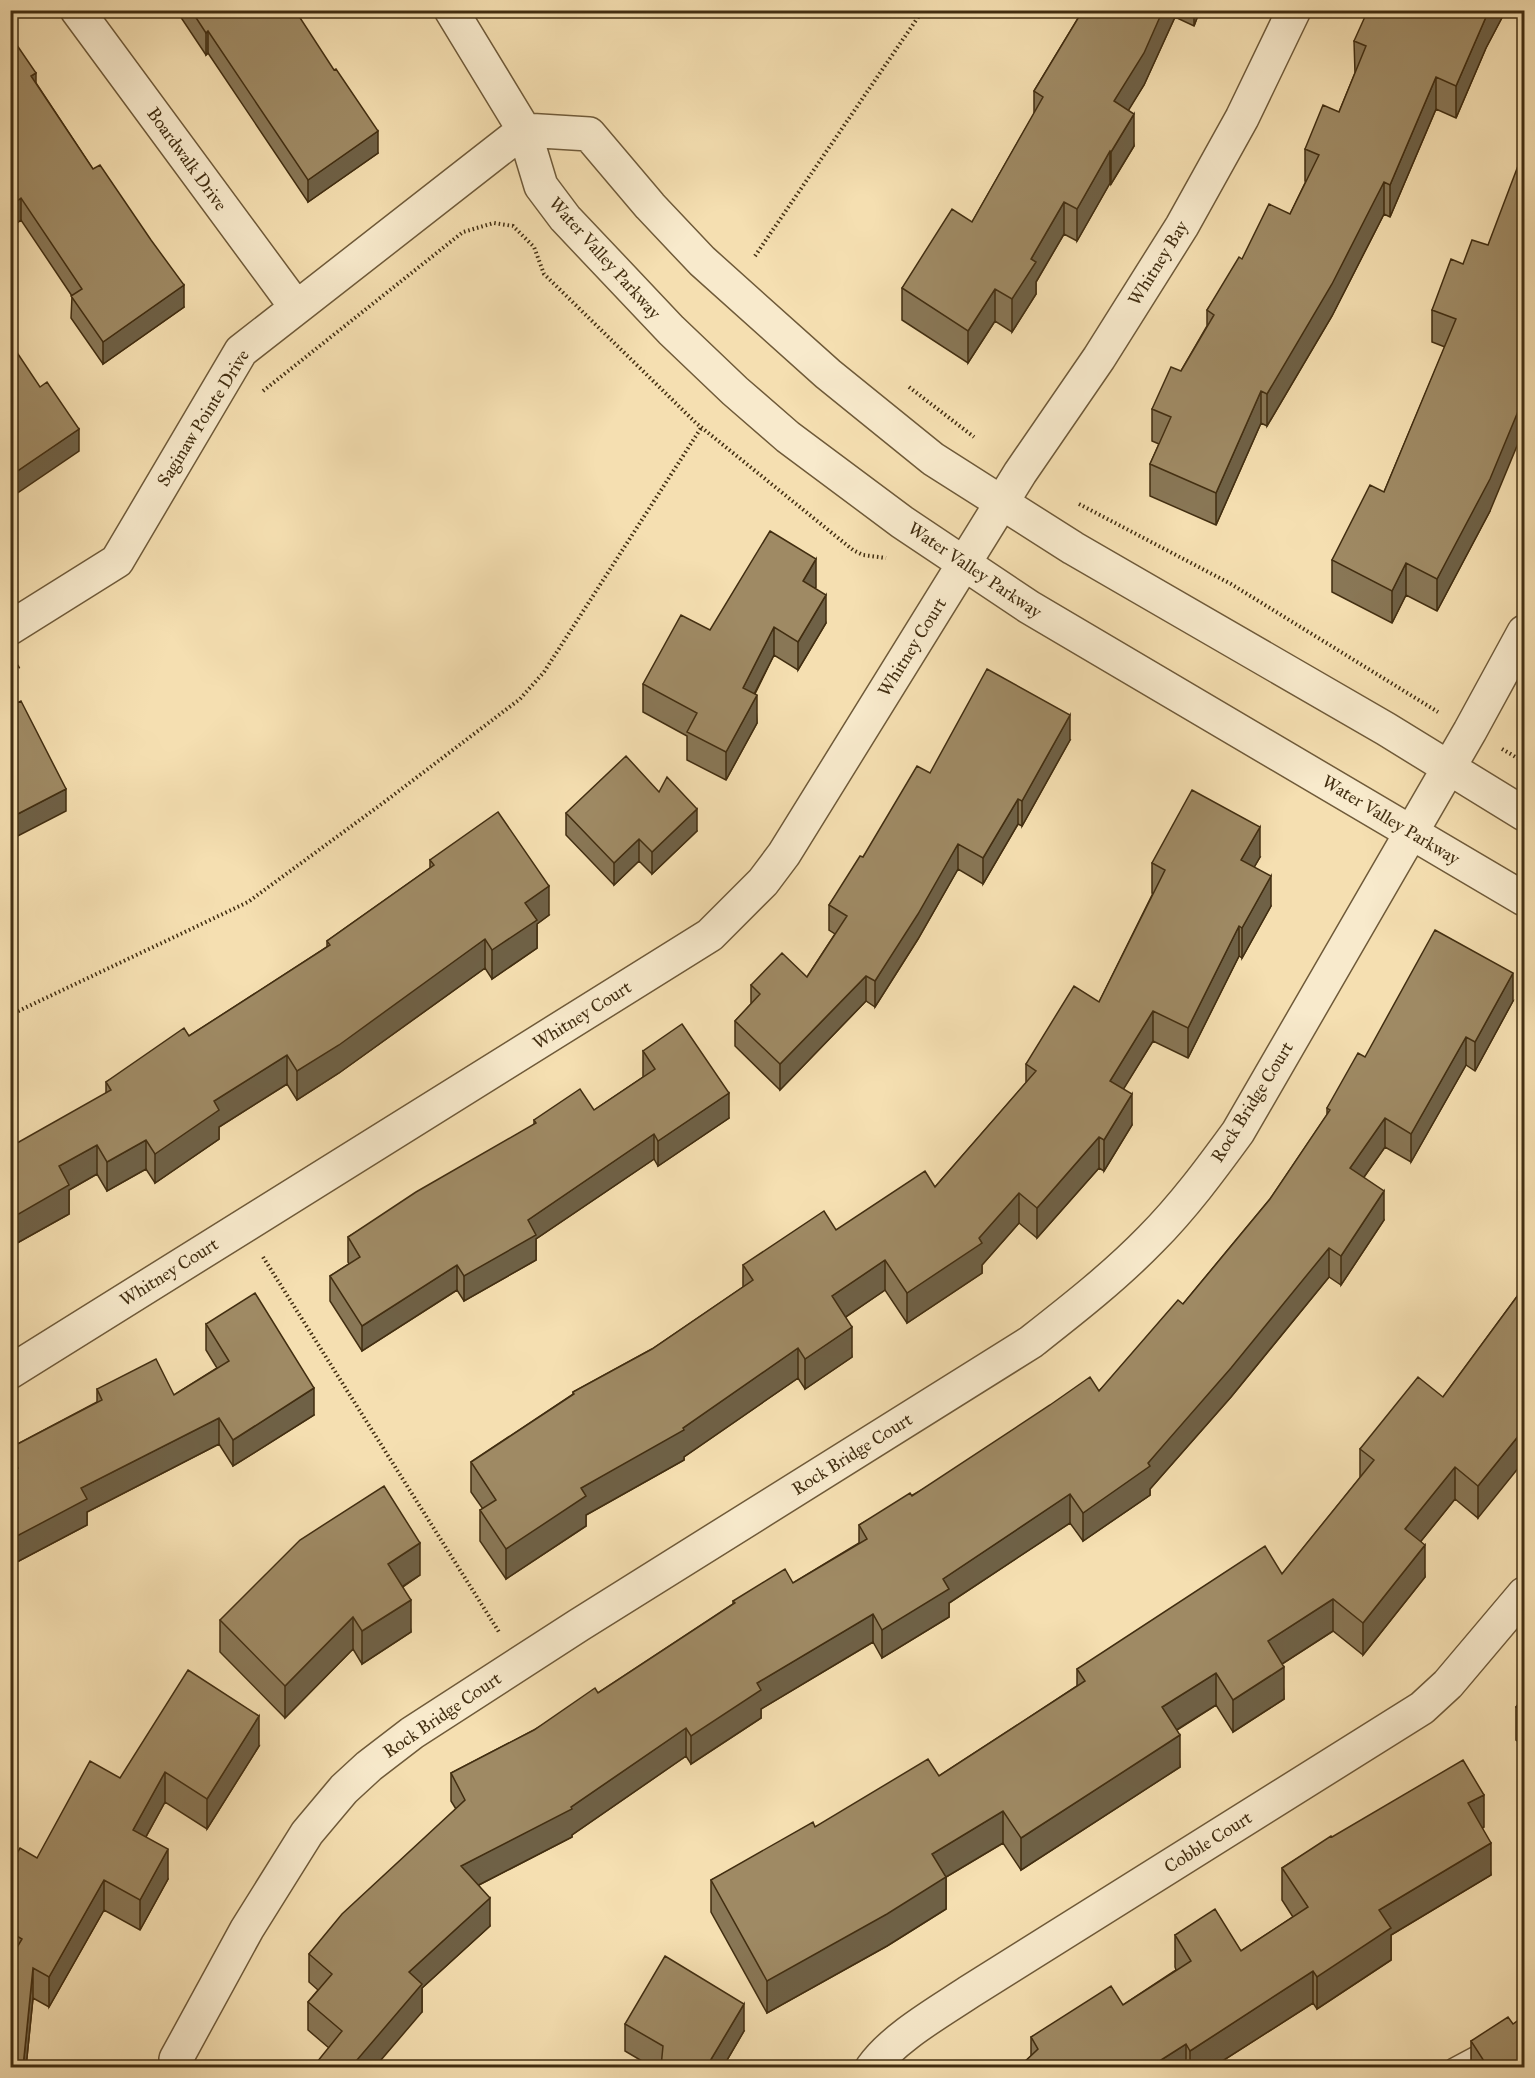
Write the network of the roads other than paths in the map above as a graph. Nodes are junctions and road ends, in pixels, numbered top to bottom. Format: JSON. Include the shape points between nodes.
{"nodes":[{"id":1,"x":77,"y":10,"type":"edge"},
{"id":2,"x":451,"y":10,"type":"edge"},
{"id":3,"x":1294,"y":10,"type":"edge"},
{"id":4,"x":525,"y":130,"type":"junction"},
{"id":5,"x":296,"y":307,"type":"junction"},
{"id":6,"x":1001,"y":503,"type":"junction"},
{"id":7,"x":963,"y":564,"type":"junction"},
{"id":8,"x":10,"y":628,"type":"edge"},
{"id":9,"x":1524,"y":632,"type":"edge"},
{"id":10,"x":1448,"y":768,"type":"junction"},
{"id":11,"x":1524,"y":814,"type":"edge"},
{"id":12,"x":1412,"y":832,"type":"junction"},
{"id":13,"x":1524,"y":899,"type":"edge"},
{"id":14,"x":10,"y":1372,"type":"edge"},
{"id":15,"x":1524,"y":1594,"type":"edge"},
{"id":16,"x":1524,"y":2030,"type":"edge"},
{"id":17,"x":176,"y":2059,"type":"dead end"},
{"id":18,"x":872,"y":2067,"type":"edge"},
{"id":19,"x":1453,"y":2067,"type":"edge"}],
"edges":[{"from":1,"to":5,"type":"street","name":"Boardwalk Drive"},
{"from":2,"to":4,"type":"street","name":"Water Valley Parkway"},
{"from":3,"to":6,"type":"street","name":"Whitney Bay","via":[[1242,118],[1182,226]]},
{"from":4,"to":5,"type":"street","name":"Saginaw Pointe Drive"},
{"from":4,"to":6,"type":"street","via":[[589,134],[702,261],[811,359],[933,459]]},
{"from":4,"to":7,"type":"street","name":"Water Valley Parkway","via":[[542,186],[565,218],[671,330],[788,437]]},
{"from":5,"to":8,"type":"street","name":"Saginaw Pointe Drive","via":[[241,351],[117,561]]},
{"from":6,"to":7,"type":"street","name":"Whitney Court"},
{"from":6,"to":10,"type":"street"},
{"from":7,"to":12,"type":"street","name":"Water Valley Parkway","via":[[1039,613]]},
{"from":7,"to":14,"type":"street","name":"Whitney Court","via":[[784,854],[763,882],[710,935]]},
{"from":9,"to":10,"type":"street","name":"Rock Bridge Court"},
{"from":10,"to":11,"type":"street"},
{"from":10,"to":12,"type":"street","name":"Rock Bridge Court"},
{"from":12,"to":13,"type":"street","name":"Water Valley Parkway"},
{"from":12,"to":17,"type":"street","name":"Rock Bridge Court","via":[[1238,1132],[1152,1239],[1031,1342],[519,1664],[412,1733],[369,1766],[307,1833],[247,1929]]},
{"from":15,"to":18,"type":"street","name":"Cobble Court","via":[[1448,1684],[1422,1708],[969,1992],[880,2056]]},
{"from":16,"to":19,"type":"lane"}]}
